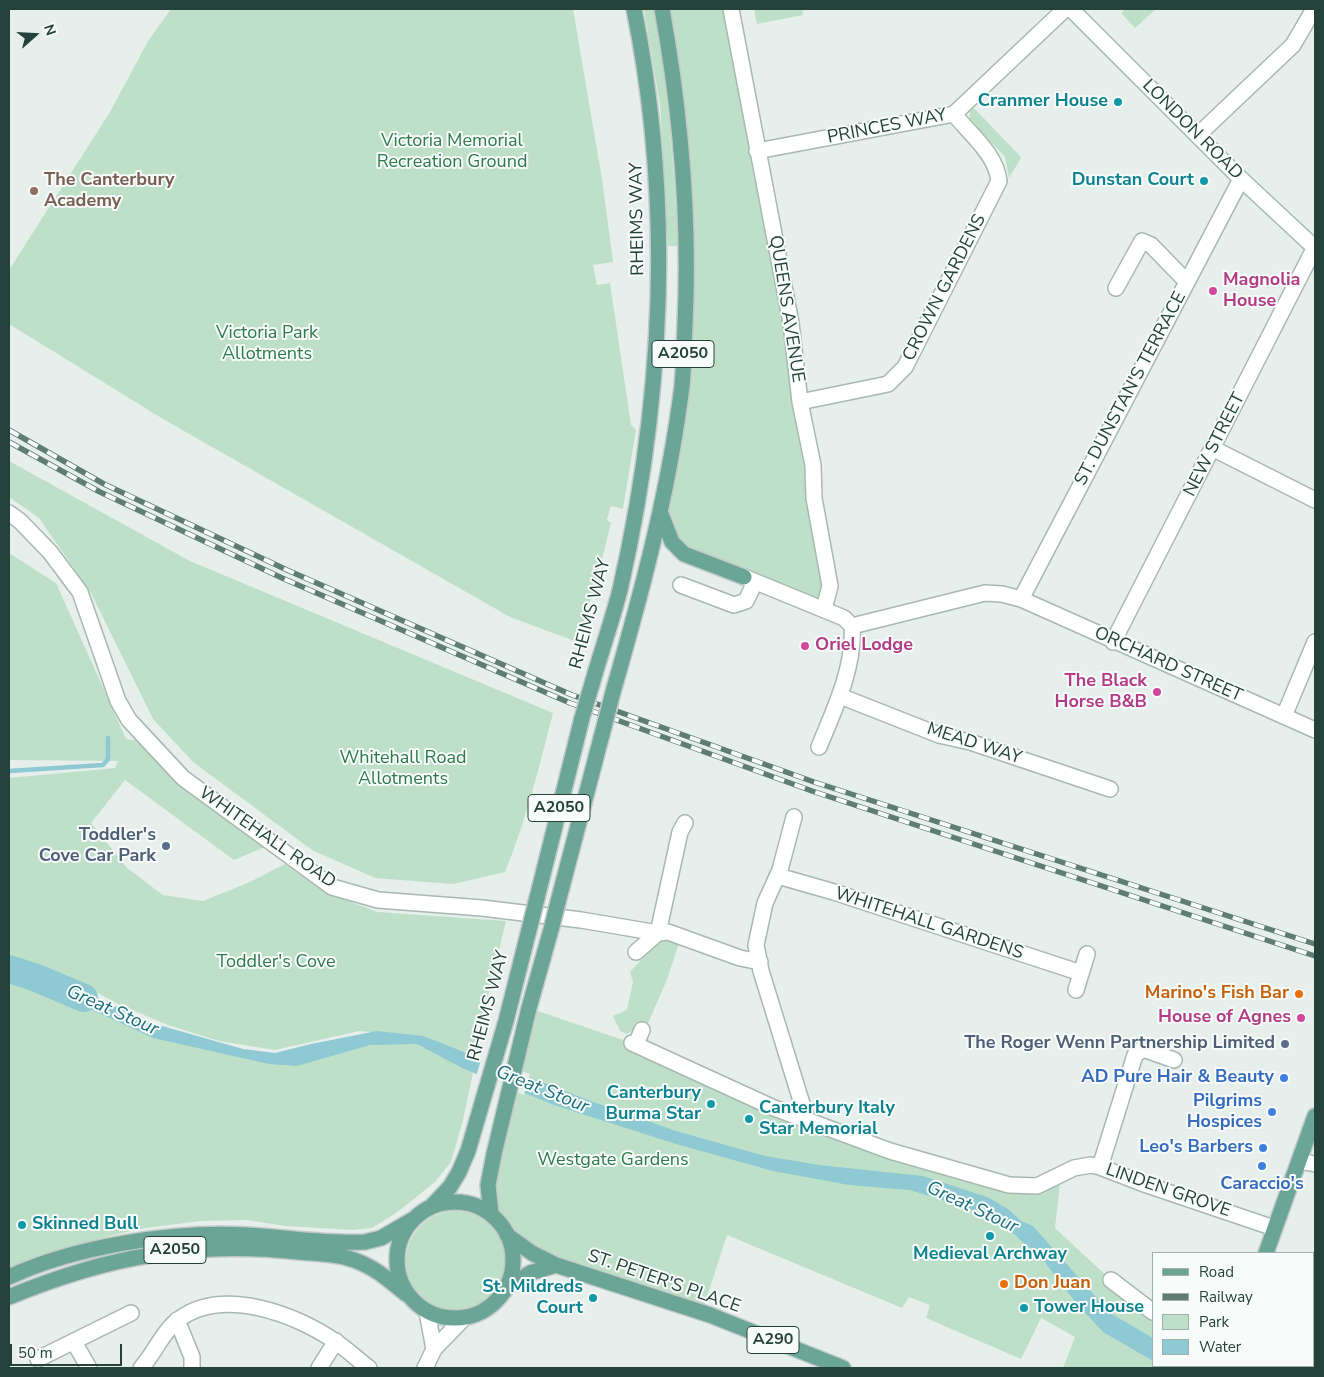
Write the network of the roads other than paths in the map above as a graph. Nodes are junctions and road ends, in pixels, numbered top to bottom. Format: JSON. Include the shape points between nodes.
{"nodes":[{"id":1,"x":634,"y":9,"type":"edge"},
{"id":2,"x":662,"y":9,"type":"edge"},
{"id":3,"x":731,"y":9,"type":"edge"},
{"id":4,"x":1065,"y":9,"type":"edge"},
{"id":5,"x":1071,"y":9,"type":"edge"},
{"id":6,"x":1314,"y":9,"type":"edge"},
{"id":7,"x":954,"y":114,"type":"junction"},
{"id":8,"x":1198,"y":135,"type":"junction"},
{"id":9,"x":757,"y":151,"type":"junction"},
{"id":10,"x":1241,"y":179,"type":"junction"},
{"id":11,"x":1315,"y":247,"type":"edge"},
{"id":12,"x":1187,"y":282,"type":"junction"},
{"id":13,"x":1116,"y":288,"type":"dead end"},
{"id":14,"x":800,"y":402,"type":"junction"},
{"id":15,"x":1214,"y":449,"type":"junction"},
{"id":16,"x":1315,"y":500,"type":"edge"},
{"id":17,"x":9,"y":513,"type":"edge"},
{"id":18,"x":661,"y":514,"type":"junction"},
{"id":19,"x":749,"y":580,"type":"junction"},
{"id":20,"x":681,"y":585,"type":"dead end"},
{"id":21,"x":1021,"y":599,"type":"junction"},
{"id":22,"x":824,"y":609,"type":"junction"},
{"id":23,"x":852,"y":626,"type":"junction"},
{"id":24,"x":1113,"y":642,"type":"junction"},
{"id":25,"x":1315,"y":642,"type":"edge"},
{"id":26,"x":840,"y":696,"type":"junction"},
{"id":27,"x":1284,"y":716,"type":"junction"},
{"id":28,"x":1315,"y":730,"type":"edge"},
{"id":29,"x":819,"y":747,"type":"dead end"},
{"id":30,"x":1110,"y":789,"type":"dead end"},
{"id":31,"x":794,"y":817,"type":"dead end"},
{"id":32,"x":685,"y":823,"type":"dead end"},
{"id":33,"x":778,"y":876,"type":"junction"},
{"id":34,"x":658,"y":933,"type":"junction"},
{"id":35,"x":636,"y":952,"type":"dead end"},
{"id":36,"x":1087,"y":954,"type":"dead end"},
{"id":37,"x":760,"y":962,"type":"junction"},
{"id":38,"x":1081,"y":973,"type":"junction"},
{"id":39,"x":1076,"y":990,"type":"dead end"},
{"id":40,"x":642,"y":1030,"type":"dead end"},
{"id":41,"x":1174,"y":1060,"type":"dead end"},
{"id":42,"x":1315,"y":1116,"type":"edge"},
{"id":43,"x":807,"y":1120,"type":"junction"},
{"id":44,"x":1308,"y":1163,"type":"edge"},
{"id":45,"x":1100,"y":1167,"type":"junction"},
{"id":46,"x":432,"y":1206,"type":"junction"},
{"id":47,"x":491,"y":1214,"type":"junction"},
{"id":48,"x":412,"y":1220,"type":"junction"},
{"id":49,"x":1274,"y":1228,"type":"junction"},
{"id":50,"x":507,"y":1235,"type":"junction"},
{"id":51,"x":1266,"y":1252,"type":"edge"},
{"id":52,"x":556,"y":1265,"type":"junction"},
{"id":53,"x":9,"y":1277,"type":"edge"},
{"id":54,"x":1111,"y":1280,"type":"dead end"},
{"id":55,"x":506,"y":1288,"type":"junction"},
{"id":56,"x":406,"y":1294,"type":"junction"},
{"id":57,"x":9,"y":1297,"type":"edge"},
{"id":58,"x":1152,"y":1311,"type":"edge"},
{"id":59,"x":427,"y":1312,"type":"junction"},
{"id":60,"x":130,"y":1313,"type":"dead end"},
{"id":61,"x":463,"y":1319,"type":"junction"},
{"id":62,"x":177,"y":1320,"type":"junction"},
{"id":63,"x":336,"y":1341,"type":"junction"},
{"id":64,"x":74,"y":1342,"type":"junction"},
{"id":65,"x":434,"y":1349,"type":"junction"},
{"id":66,"x":38,"y":1358,"type":"dead end"},
{"id":67,"x":89,"y":1368,"type":"edge"},
{"id":68,"x":141,"y":1368,"type":"edge"},
{"id":69,"x":192,"y":1368,"type":"edge"},
{"id":70,"x":318,"y":1368,"type":"edge"},
{"id":71,"x":369,"y":1368,"type":"edge"},
{"id":72,"x":425,"y":1368,"type":"edge"},
{"id":73,"x":843,"y":1368,"type":"edge"}],
"edges":[{"from":1,"to":46,"type":"main road","name":"RHEIMS WAY","number":"A2050","bridge":true,"via":[[649,98],[659,213],[660,270],[655,385],[638,503],[619,592],[582,718],[480,1110],[459,1172]]},
{"from":2,"to":18,"type":"main road","number":"A2050","via":[[676,92],[686,213],[687,270],[682,384]]},
{"from":3,"to":9,"type":"street","name":"QUEENS AVENUE"},
{"from":4,"to":7,"type":"street","name":"PRINCES WAY"},
{"from":5,"to":8,"type":"street","name":"LONDON ROAD"},
{"from":6,"to":8,"type":"street","via":[[1293,46]]},
{"from":7,"to":9,"type":"street","name":"PRINCES WAY"},
{"from":7,"to":14,"type":"street","name":"CROWN GARDENS","via":[[993,160],[999,180],[905,367],[888,384]]},
{"from":8,"to":10,"type":"street","name":"LONDON ROAD"},
{"from":9,"to":14,"type":"street","name":"QUEENS AVENUE","via":[[791,323]]},
{"from":10,"to":11,"type":"street","name":"LONDON ROAD"},
{"from":10,"to":12,"type":"street","name":"ST. DUNSTAN'S TERRACE"},
{"from":11,"to":15,"type":"street","name":"NEW STREET"},
{"from":12,"to":13,"type":"street","via":[[1151,245],[1142,241]]},
{"from":12,"to":21,"type":"street","name":"ST. DUNSTAN'S TERRACE"},
{"from":14,"to":22,"type":"street","name":"QUEENS AVENUE","via":[[813,465],[814,498],[830,586]]},
{"from":15,"to":16,"type":"street"},
{"from":15,"to":24,"type":"street","name":"NEW STREET"},
{"from":17,"to":34,"type":"street","name":"WHITEHALL ROAD","via":[[50,552],[80,592],[118,700],[129,720],[183,778],[332,887],[378,900],[581,920]]},
{"from":18,"to":19,"type":"main road","via":[[672,542],[684,554]]},
{"from":18,"to":47,"type":"main road","number":"A2050","bridge":true,"via":[[526,1027],[488,1185]]},
{"from":19,"to":20,"type":"street","via":[[746,601],[734,605]]},
{"from":19,"to":22,"type":"street"},
{"from":21,"to":23,"type":"street","via":[[985,593]]},
{"from":21,"to":24,"type":"street","name":"ORCHARD STREET"},
{"from":22,"to":23,"type":"street","via":[[844,618]]},
{"from":23,"to":26,"type":"street"},
{"from":24,"to":27,"type":"street","name":"ORCHARD STREET"},
{"from":25,"to":27,"type":"street"},
{"from":26,"to":29,"type":"street"},
{"from":26,"to":30,"type":"street","name":"MEAD WAY","via":[[939,735],[970,742]]},
{"from":27,"to":28,"type":"street","name":"ORCHARD STREET"},
{"from":31,"to":33,"type":"street"},
{"from":32,"to":34,"type":"street","via":[[680,832]]},
{"from":33,"to":37,"type":"street","via":[[765,903],[757,936]]},
{"from":33,"to":38,"type":"street","name":"WHITEHALL GARDENS"},
{"from":34,"to":35,"type":"street"},
{"from":34,"to":37,"type":"street","name":"WHITEHALL ROAD","via":[[668,932]]},
{"from":36,"to":38,"type":"street"},
{"from":37,"to":43,"type":"street"},
{"from":38,"to":39,"type":"street"},
{"from":40,"to":43,"type":"street","via":[[634,1044]]},
{"from":41,"to":45,"type":"street","via":[[1143,1049],[1136,1056]]},
{"from":42,"to":44,"type":"main road"},
{"from":43,"to":45,"type":"street","name":"LINDEN GROVE","via":[[890,1151],[1009,1185],[1037,1186],[1074,1168]]},
{"from":44,"to":49,"type":"main road"},
{"from":45,"to":49,"type":"street","name":"LINDEN GROVE"},
{"from":46,"to":47,"type":"main road","via":[[463,1202]]},
{"from":46,"to":48,"type":"main road"},
{"from":47,"to":50,"type":"main road"},
{"from":48,"to":53,"type":"main road","number":"A2050","via":[[381,1238],[365,1242],[228,1235],[146,1240],[56,1261]]},
{"from":48,"to":56,"type":"main road","via":[[401,1237],[396,1256],[398,1276]]},
{"from":49,"to":51,"type":"main road"},
{"from":50,"to":52,"type":"main road","name":"ST. PETER'S PLACE","number":"A290"},
{"from":50,"to":55,"type":"main road","via":[[513,1253],[512,1271]]},
{"from":52,"to":55,"type":"main road","via":[[530,1272]]},
{"from":52,"to":73,"type":"main road","name":"ST. PETER'S PLACE","number":"A290","via":[[710,1315]]},
{"from":54,"to":58,"type":"street"},
{"from":55,"to":61,"type":"main road","via":[[495,1303]]},
{"from":56,"to":57,"type":"main road","number":"A2050","via":[[379,1273],[348,1258],[230,1248],[182,1249],[102,1264],[71,1272]]},
{"from":56,"to":59,"type":"main road"},
{"from":59,"to":61,"type":"main road"},
{"from":59,"to":65,"type":"street"},
{"from":60,"to":64,"type":"street"},
{"from":61,"to":65,"type":"street"},
{"from":62,"to":63,"type":"street","via":[[209,1306],[231,1303],[273,1311]]},
{"from":62,"to":68,"type":"street"},
{"from":62,"to":69,"type":"street","via":[[192,1358]]},
{"from":63,"to":70,"type":"street"},
{"from":63,"to":71,"type":"street"},
{"from":64,"to":66,"type":"street"},
{"from":64,"to":67,"type":"street"},
{"from":65,"to":72,"type":"street"}]}
